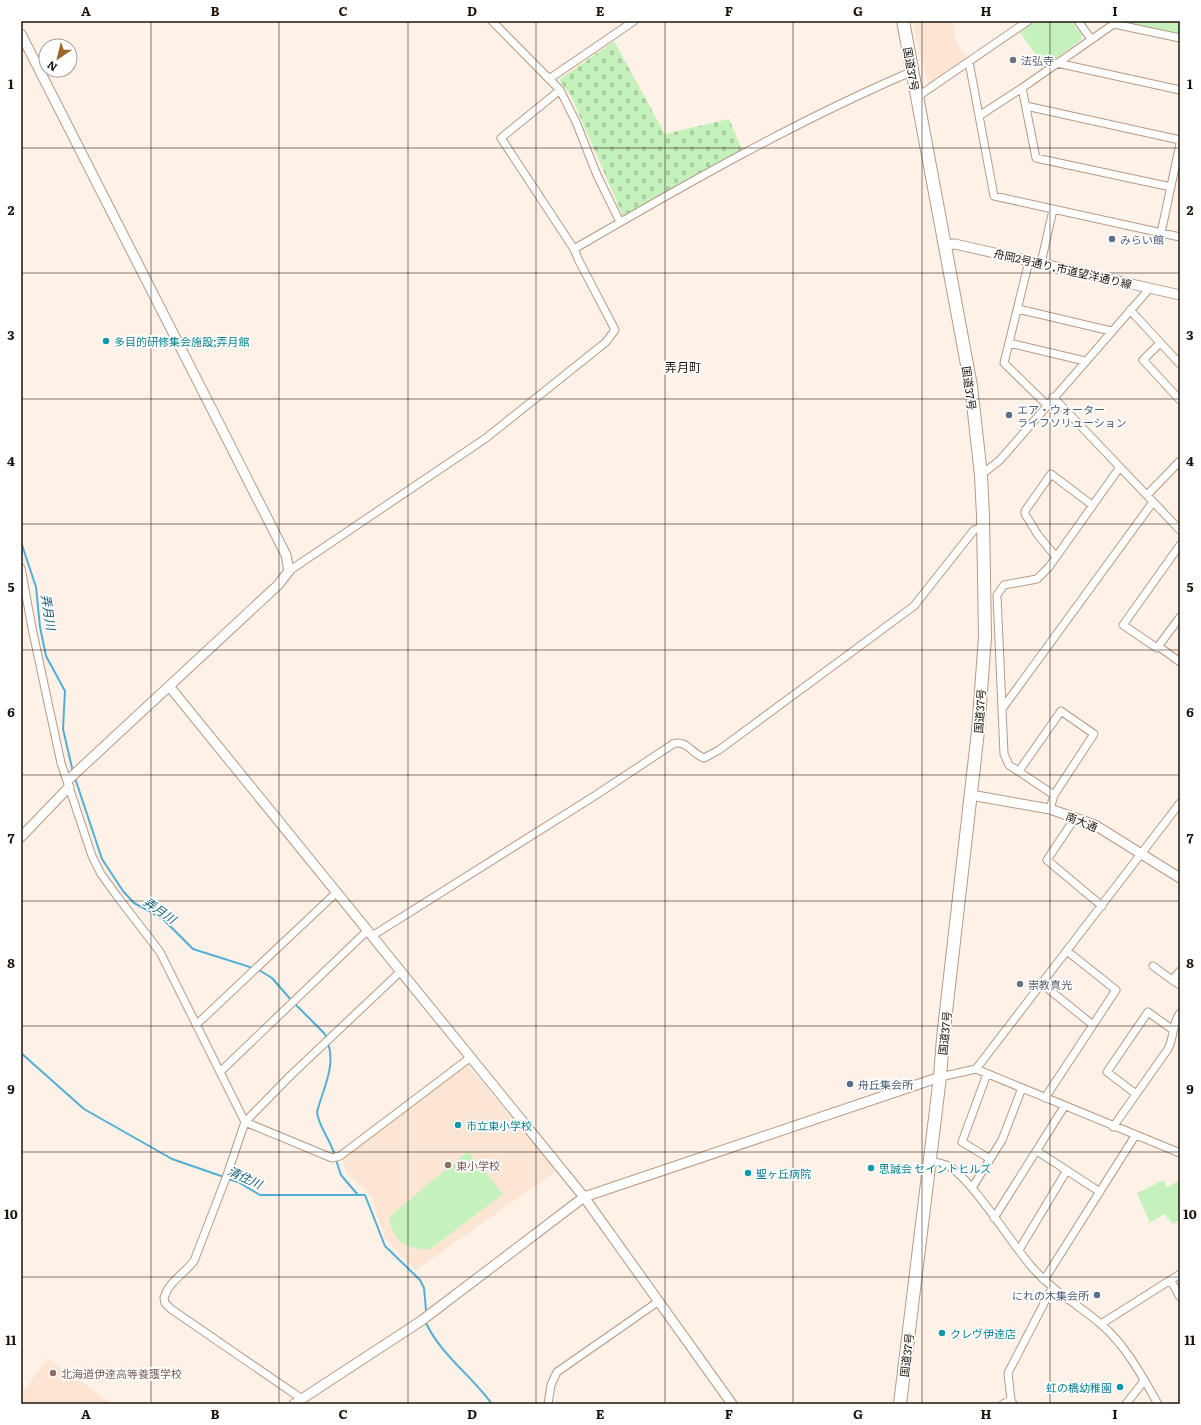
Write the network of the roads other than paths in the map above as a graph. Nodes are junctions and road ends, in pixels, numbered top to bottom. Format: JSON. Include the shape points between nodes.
{"nodes":[{"id":1,"x":492,"y":21,"type":"edge"},
{"id":2,"x":634,"y":21,"type":"edge"},
{"id":3,"x":903,"y":21,"type":"edge"},
{"id":4,"x":1028,"y":21,"type":"edge"},
{"id":5,"x":1078,"y":21,"type":"edge"},
{"id":6,"x":1116,"y":22,"type":"edge"},
{"id":7,"x":21,"y":34,"type":"edge"},
{"id":8,"x":1180,"y":38,"type":"edge"},
{"id":9,"x":1091,"y":39,"type":"junction"},
{"id":10,"x":969,"y":62,"type":"junction"},
{"id":11,"x":1058,"y":63,"type":"junction"},
{"id":12,"x":913,"y":71,"type":"junction"},
{"id":13,"x":550,"y":79,"type":"junction"},
{"id":14,"x":1022,"y":88,"type":"junction"},
{"id":15,"x":560,"y":90,"type":"junction"},
{"id":16,"x":1180,"y":90,"type":"edge"},
{"id":17,"x":917,"y":97,"type":"junction"},
{"id":18,"x":1026,"y":106,"type":"junction"},
{"id":19,"x":979,"y":116,"type":"junction"},
{"id":20,"x":1180,"y":140,"type":"edge"},
{"id":21,"x":1180,"y":144,"type":"edge"},
{"id":22,"x":1171,"y":187,"type":"junction"},
{"id":23,"x":1053,"y":210,"type":"junction"},
{"id":24,"x":620,"y":222,"type":"junction"},
{"id":25,"x":1161,"y":233,"type":"junction"},
{"id":26,"x":1180,"y":237,"type":"edge"},
{"id":27,"x":945,"y":245,"type":"junction"},
{"id":28,"x":574,"y":249,"type":"junction"},
{"id":29,"x":1029,"y":261,"type":"junction"},
{"id":30,"x":1041,"y":263,"type":"junction"},
{"id":31,"x":1150,"y":288,"type":"junction"},
{"id":32,"x":1180,"y":294,"type":"edge"},
{"id":33,"x":1018,"y":310,"type":"junction"},
{"id":34,"x":1130,"y":310,"type":"junction"},
{"id":35,"x":1111,"y":331,"type":"junction"},
{"id":36,"x":1009,"y":343,"type":"junction"},
{"id":37,"x":1160,"y":343,"type":"junction"},
{"id":38,"x":1085,"y":361,"type":"junction"},
{"id":39,"x":1180,"y":364,"type":"edge"},
{"id":40,"x":1053,"y":397,"type":"junction"},
{"id":41,"x":1180,"y":400,"type":"edge"},
{"id":42,"x":1047,"y":404,"type":"junction"},
{"id":43,"x":1180,"y":461,"type":"edge"},
{"id":44,"x":1120,"y":467,"type":"junction"},
{"id":45,"x":980,"y":475,"type":"junction"},
{"id":46,"x":1147,"y":495,"type":"junction"},
{"id":47,"x":1153,"y":502,"type":"junction"},
{"id":48,"x":1092,"y":505,"type":"junction"},
{"id":49,"x":1178,"y":525,"type":"edge"},
{"id":50,"x":983,"y":527,"type":"junction"},
{"id":51,"x":1180,"y":545,"type":"edge"},
{"id":52,"x":1056,"y":557,"type":"junction"},
{"id":53,"x":21,"y":568,"type":"edge"},
{"id":54,"x":289,"y":571,"type":"junction"},
{"id":55,"x":1180,"y":617,"type":"edge"},
{"id":56,"x":1158,"y":646,"type":"junction"},
{"id":57,"x":1180,"y":662,"type":"edge"},
{"id":58,"x":168,"y":686,"type":"junction"},
{"id":59,"x":1002,"y":710,"type":"junction"},
{"id":60,"x":1019,"y":771,"type":"junction"},
{"id":61,"x":69,"y":783,"type":"junction"},
{"id":62,"x":971,"y":795,"type":"junction"},
{"id":63,"x":1054,"y":795,"type":"junction"},
{"id":64,"x":1180,"y":803,"type":"edge"},
{"id":65,"x":1050,"y":809,"type":"junction"},
{"id":66,"x":1075,"y":818,"type":"junction"},
{"id":67,"x":21,"y":838,"type":"edge"},
{"id":68,"x":1142,"y":854,"type":"junction"},
{"id":69,"x":1180,"y":878,"type":"edge"},
{"id":70,"x":336,"y":892,"type":"junction"},
{"id":71,"x":1102,"y":906,"type":"junction"},
{"id":72,"x":370,"y":933,"type":"junction"},
{"id":73,"x":1067,"y":951,"type":"junction"},
{"id":74,"x":1153,"y":966,"type":"dead end"},
{"id":75,"x":1180,"y":970,"type":"edge"},
{"id":76,"x":401,"y":971,"type":"junction"},
{"id":77,"x":1172,"y":980,"type":"junction"},
{"id":78,"x":1042,"y":984,"type":"junction"},
{"id":79,"x":1180,"y":985,"type":"edge"},
{"id":80,"x":1180,"y":1014,"type":"edge"},
{"id":81,"x":196,"y":1025,"type":"junction"},
{"id":82,"x":1093,"y":1025,"type":"junction"},
{"id":83,"x":1173,"y":1030,"type":"junction"},
{"id":84,"x":471,"y":1057,"type":"junction"},
{"id":85,"x":976,"y":1069,"type":"junction"},
{"id":86,"x":220,"y":1072,"type":"junction"},
{"id":87,"x":987,"y":1074,"type":"junction"},
{"id":88,"x":940,"y":1077,"type":"junction"},
{"id":89,"x":1022,"y":1088,"type":"junction"},
{"id":90,"x":1136,"y":1094,"type":"junction"},
{"id":91,"x":1045,"y":1098,"type":"junction"},
{"id":92,"x":1064,"y":1106,"type":"junction"},
{"id":93,"x":245,"y":1122,"type":"junction"},
{"id":94,"x":1113,"y":1127,"type":"junction"},
{"id":95,"x":1135,"y":1136,"type":"junction"},
{"id":96,"x":1036,"y":1151,"type":"junction"},
{"id":97,"x":1180,"y":1153,"type":"edge"},
{"id":98,"x":990,"y":1159,"type":"junction"},
{"id":99,"x":929,"y":1161,"type":"junction"},
{"id":100,"x":1067,"y":1170,"type":"junction"},
{"id":101,"x":972,"y":1188,"type":"junction"},
{"id":102,"x":1100,"y":1192,"type":"junction"},
{"id":103,"x":584,"y":1197,"type":"junction"},
{"id":104,"x":994,"y":1218,"type":"junction"},
{"id":105,"x":1019,"y":1250,"type":"junction"},
{"id":106,"x":1180,"y":1274,"type":"edge"},
{"id":107,"x":1044,"y":1280,"type":"junction"},
{"id":108,"x":1172,"y":1280,"type":"junction"},
{"id":109,"x":1052,"y":1288,"type":"junction"},
{"id":110,"x":1180,"y":1297,"type":"edge"},
{"id":111,"x":659,"y":1301,"type":"junction"},
{"id":112,"x":1101,"y":1324,"type":"junction"},
{"id":113,"x":1144,"y":1381,"type":"junction"},
{"id":114,"x":302,"y":1401,"type":"edge"},
{"id":115,"x":1012,"y":1402,"type":"edge"},
{"id":116,"x":729,"y":1403,"type":"edge"},
{"id":117,"x":548,"y":1404,"type":"edge"},
{"id":118,"x":900,"y":1404,"type":"edge"},
{"id":119,"x":1003,"y":1404,"type":"edge"},
{"id":120,"x":1126,"y":1404,"type":"edge"},
{"id":121,"x":1158,"y":1404,"type":"edge"}],
"edges":[{"from":1,"to":13,"type":"street"},
{"from":2,"to":13,"type":"street"},
{"from":3,"to":12,"type":"highway","name":"国道37号"},
{"from":4,"to":10,"type":"street"},
{"from":5,"to":9,"type":"street"},
{"from":6,"to":8,"type":"street"},
{"from":6,"to":9,"type":"street"},
{"from":7,"to":54,"type":"street","via":[[286,555]]},
{"from":9,"to":11,"type":"street"},
{"from":10,"to":17,"type":"street"},
{"from":10,"to":19,"type":"street"},
{"from":11,"to":14,"type":"street"},
{"from":11,"to":16,"type":"street"},
{"from":12,"to":17,"type":"highway","name":"国道37号"},
{"from":12,"to":24,"type":"street","via":[[824,112]]},
{"from":13,"to":15,"type":"street"},
{"from":14,"to":18,"type":"street"},
{"from":14,"to":19,"type":"street"},
{"from":15,"to":24,"type":"street"},
{"from":15,"to":28,"type":"street","via":[[501,138]]},
{"from":17,"to":27,"type":"highway","name":"国道37号"},
{"from":18,"to":20,"type":"street"},
{"from":18,"to":22,"type":"street","via":[[1036,158]]},
{"from":19,"to":23,"type":"street","via":[[994,196]]},
{"from":21,"to":22,"type":"street"},
{"from":22,"to":25,"type":"street"},
{"from":23,"to":25,"type":"street"},
{"from":23,"to":30,"type":"street"},
{"from":24,"to":28,"type":"street"},
{"from":25,"to":26,"type":"street"},
{"from":27,"to":29,"type":"street","name":"舟岡2号通り,市道望洋通り線","via":[[955,244]]},
{"from":27,"to":45,"type":"highway","name":"国道37号","via":[[971,386]]},
{"from":28,"to":54,"type":"street","via":[[615,330],[606,342],[486,438]]},
{"from":29,"to":30,"type":"street","name":"舟岡2号通り,市道望洋通り線"},
{"from":29,"to":33,"type":"street"},
{"from":30,"to":31,"type":"street","name":"舟岡2号通り,市道望洋通り線"},
{"from":31,"to":32,"type":"street","name":"舟岡2号通り,市道望洋通り線"},
{"from":31,"to":34,"type":"street"},
{"from":33,"to":35,"type":"street"},
{"from":33,"to":36,"type":"street"},
{"from":34,"to":35,"type":"street"},
{"from":34,"to":37,"type":"street"},
{"from":35,"to":38,"type":"street"},
{"from":36,"to":38,"type":"street"},
{"from":36,"to":42,"type":"street","via":[[1004,363]]},
{"from":37,"to":39,"type":"street"},
{"from":37,"to":41,"type":"street","via":[[1143,360]]},
{"from":38,"to":40,"type":"street"},
{"from":40,"to":42,"type":"street"},
{"from":40,"to":44,"type":"street"},
{"from":42,"to":45,"type":"street","via":[[1000,460]]},
{"from":43,"to":46,"type":"street"},
{"from":44,"to":46,"type":"street"},
{"from":44,"to":48,"type":"street"},
{"from":45,"to":50,"type":"highway","name":"国道37号"},
{"from":46,"to":47,"type":"street"},
{"from":47,"to":49,"type":"street"},
{"from":47,"to":59,"type":"street"},
{"from":48,"to":52,"type":"street"},
{"from":48,"to":52,"type":"street","via":[[1051,474],[1025,511],[1038,535]]},
{"from":50,"to":62,"type":"highway","name":"国道37号","via":[[984,637]]},
{"from":50,"to":72,"type":"street","via":[[974,530],[914,606],[719,750],[704,758],[683,743],[673,744],[596,795]]},
{"from":51,"to":56,"type":"street","via":[[1123,625],[1156,648]]},
{"from":52,"to":59,"type":"street","via":[[1037,580],[1004,585],[997,595]]},
{"from":53,"to":61,"type":"street","via":[[61,763]]},
{"from":54,"to":58,"type":"street","via":[[278,585]]},
{"from":55,"to":56,"type":"street"},
{"from":56,"to":57,"type":"street"},
{"from":58,"to":61,"type":"street"},
{"from":58,"to":70,"type":"street"},
{"from":59,"to":60,"type":"street","via":[[1004,754],[1009,765]]},
{"from":60,"to":63,"type":"street"},
{"from":60,"to":63,"type":"street","via":[[1061,711],[1094,734]]},
{"from":61,"to":67,"type":"street"},
{"from":61,"to":81,"type":"street","via":[[92,856],[101,874],[160,952]]},
{"from":62,"to":65,"type":"street","name":"南大通"},
{"from":62,"to":88,"type":"highway","name":"国道37号"},
{"from":63,"to":65,"type":"street"},
{"from":64,"to":68,"type":"street"},
{"from":65,"to":66,"type":"street","name":"南大通"},
{"from":66,"to":68,"type":"street","name":"南大通","via":[[1101,828]]},
{"from":66,"to":71,"type":"street","via":[[1047,860]]},
{"from":68,"to":69,"type":"street","name":"南大通"},
{"from":68,"to":71,"type":"street"},
{"from":70,"to":72,"type":"street"},
{"from":70,"to":81,"type":"street"},
{"from":71,"to":73,"type":"street"},
{"from":72,"to":76,"type":"street"},
{"from":72,"to":86,"type":"street"},
{"from":73,"to":78,"type":"street"},
{"from":73,"to":82,"type":"street","via":[[1116,990]]},
{"from":74,"to":77,"type":"street"},
{"from":75,"to":77,"type":"street"},
{"from":76,"to":84,"type":"street"},
{"from":76,"to":93,"type":"street"},
{"from":77,"to":79,"type":"street"},
{"from":78,"to":82,"type":"street"},
{"from":78,"to":85,"type":"street"},
{"from":80,"to":83,"type":"street","via":[[1174,1022]]},
{"from":81,"to":86,"type":"street"},
{"from":82,"to":91,"type":"street"},
{"from":83,"to":90,"type":"street","via":[[1173,1040],[1168,1049]]},
{"from":83,"to":90,"type":"street","via":[[1148,1012],[1107,1072]]},
{"from":84,"to":93,"type":"street","via":[[340,1156],[332,1158]]},
{"from":84,"to":103,"type":"street"},
{"from":85,"to":87,"type":"street"},
{"from":85,"to":88,"type":"street"},
{"from":86,"to":93,"type":"street"},
{"from":87,"to":89,"type":"street"},
{"from":87,"to":98,"type":"street","via":[[962,1142]]},
{"from":88,"to":99,"type":"highway","name":"国道37号"},
{"from":88,"to":103,"type":"street"},
{"from":89,"to":91,"type":"street"},
{"from":89,"to":98,"type":"street","via":[[1002,1140]]},
{"from":90,"to":94,"type":"street"},
{"from":91,"to":92,"type":"street"},
{"from":92,"to":94,"type":"street"},
{"from":92,"to":96,"type":"street"},
{"from":93,"to":114,"type":"street","via":[[194,1261],[171,1283],[164,1298],[165,1303]]},
{"from":94,"to":95,"type":"street"},
{"from":95,"to":97,"type":"street"},
{"from":95,"to":102,"type":"street"},
{"from":96,"to":100,"type":"street"},
{"from":96,"to":104,"type":"street"},
{"from":98,"to":101,"type":"street"},
{"from":99,"to":101,"type":"street","via":[[947,1165]]},
{"from":99,"to":118,"type":"highway","name":"国道37号"},
{"from":100,"to":102,"type":"street"},
{"from":100,"to":105,"type":"street"},
{"from":101,"to":104,"type":"street"},
{"from":102,"to":107,"type":"street"},
{"from":103,"to":111,"type":"street"},
{"from":103,"to":114,"type":"street","via":[[421,1321]]},
{"from":104,"to":105,"type":"street"},
{"from":105,"to":107,"type":"street"},
{"from":106,"to":108,"type":"street"},
{"from":107,"to":109,"type":"street"},
{"from":108,"to":110,"type":"street"},
{"from":108,"to":112,"type":"street"},
{"from":109,"to":112,"type":"street"},
{"from":109,"to":115,"type":"street","via":[[1008,1373]]},
{"from":111,"to":116,"type":"street"},
{"from":111,"to":117,"type":"street","via":[[557,1372]]},
{"from":112,"to":113,"type":"street","via":[[1120,1344]]},
{"from":113,"to":120,"type":"street"},
{"from":113,"to":121,"type":"street"},
{"from":115,"to":119,"type":"street"}]}
